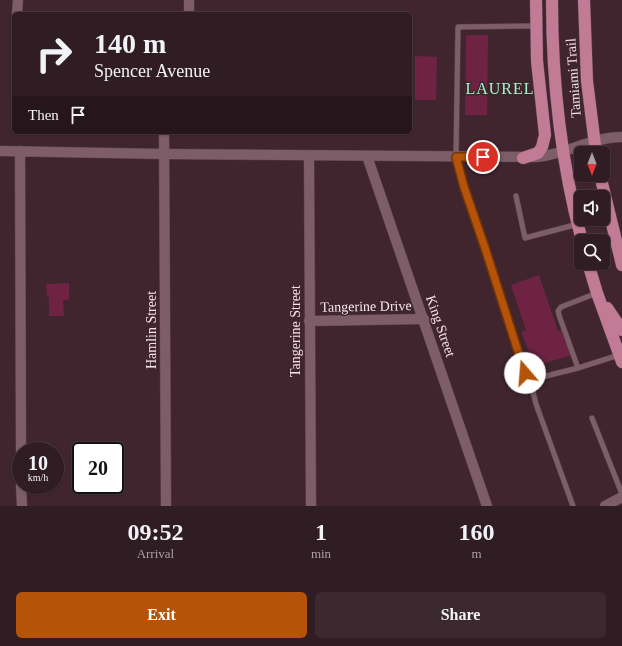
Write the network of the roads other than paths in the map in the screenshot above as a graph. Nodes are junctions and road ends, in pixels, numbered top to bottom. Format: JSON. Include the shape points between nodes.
{"nodes":[{"id":1,"x":18,"y":0,"type":"edge"},
{"id":2,"x":189,"y":0,"type":"edge"},
{"id":3,"x":536,"y":0,"type":"edge"},
{"id":4,"x":552,"y":0,"type":"edge"},
{"id":5,"x":584,"y":0,"type":"edge"},
{"id":6,"x":18,"y":12,"type":"edge"},
{"id":7,"x":189,"y":12,"type":"edge"},
{"id":8,"x":536,"y":26,"type":"junction"},
{"id":9,"x":164,"y":134,"type":"edge"},
{"id":10,"x":622,"y":137,"type":"edge"},
{"id":11,"x":595,"y":146,"type":"edge"},
{"id":12,"x":597,"y":146,"type":"edge"},
{"id":13,"x":0,"y":151,"type":"edge"},
{"id":14,"x":20,"y":151,"type":"junction"},
{"id":15,"x":574,"y":151,"type":"edge"},
{"id":16,"x":563,"y":152,"type":"junction"},
{"id":17,"x":164,"y":154,"type":"junction"},
{"id":18,"x":309,"y":156,"type":"junction"},
{"id":19,"x":367,"y":156,"type":"junction"},
{"id":20,"x":456,"y":157,"type":"junction"},
{"id":21,"x":523,"y":158,"type":"junction"},
{"id":22,"x":602,"y":182,"type":"edge"},
{"id":23,"x":516,"y":196,"type":"dead end"},
{"id":24,"x":574,"y":205,"type":"edge"},
{"id":25,"x":574,"y":225,"type":"edge"},
{"id":26,"x":620,"y":246,"type":"edge"},
{"id":27,"x":622,"y":265,"type":"edge"},
{"id":28,"x":590,"y":270,"type":"edge"},
{"id":29,"x":597,"y":293,"type":"junction"},
{"id":30,"x":424,"y":319,"type":"junction"},
{"id":31,"x":309,"y":321,"type":"junction"},
{"id":32,"x":622,"y":330,"type":"edge"},
{"id":33,"x":620,"y":359,"type":"edge"},
{"id":34,"x":578,"y":368,"type":"junction"},
{"id":35,"x":529,"y":376,"type":"junction"},
{"id":36,"x":592,"y":418,"type":"dead end"},
{"id":37,"x":21,"y":442,"type":"edge"},
{"id":38,"x":21,"y":494,"type":"edge"},
{"id":39,"x":622,"y":495,"type":"edge"},
{"id":40,"x":22,"y":506,"type":"edge"},
{"id":41,"x":166,"y":506,"type":"edge"},
{"id":42,"x":311,"y":506,"type":"edge"},
{"id":43,"x":487,"y":506,"type":"edge"},
{"id":44,"x":573,"y":506,"type":"edge"},
{"id":45,"x":605,"y":506,"type":"edge"}],
"edges":[{"from":1,"to":6,"type":"street"},
{"from":2,"to":7,"type":"street"},
{"from":3,"to":8,"type":"main road"},
{"from":4,"to":16,"type":"main road","name":"Tamiami Trail","via":[[555,85]]},
{"from":5,"to":11,"type":"main road","name":"Tamiami Trail","via":[[587,81]]},
{"from":8,"to":20,"type":"lane","via":[[458,27]]},
{"from":8,"to":21,"type":"main road","via":[[545,135],[538,152]]},
{"from":9,"to":17,"type":"street","name":"Hamlin Street"},
{"from":10,"to":12,"type":"street","via":[[606,138]]},
{"from":13,"to":14,"type":"street"},
{"from":14,"to":17,"type":"street"},
{"from":14,"to":37,"type":"street"},
{"from":15,"to":16,"type":"street"},
{"from":16,"to":21,"type":"street"},
{"from":16,"to":24,"type":"main road","name":"Tamiami Trail"},
{"from":17,"to":18,"type":"street"},
{"from":17,"to":41,"type":"street","name":"Hamlin Street"},
{"from":18,"to":19,"type":"street"},
{"from":18,"to":31,"type":"street","name":"Tangerine Street"},
{"from":19,"to":20,"type":"street"},
{"from":19,"to":30,"type":"street","name":"King Street"},
{"from":20,"to":21,"type":"street"},
{"from":20,"to":35,"type":"lane","via":[[525,373]]},
{"from":22,"to":26,"type":"main road"},
{"from":23,"to":25,"type":"lane","via":[[525,238]]},
{"from":26,"to":27,"type":"main road"},
{"from":28,"to":29,"type":"main road"},
{"from":29,"to":32,"type":"main road"},
{"from":29,"to":33,"type":"main road"},
{"from":29,"to":34,"type":"lane","via":[[561,307],[558,311]]},
{"from":30,"to":31,"type":"street","name":"Tangerine Drive"},
{"from":30,"to":43,"type":"street","name":"King Street"},
{"from":31,"to":42,"type":"street","name":"Tangerine Street"},
{"from":33,"to":34,"type":"lane"},
{"from":34,"to":35,"type":"lane","via":[[538,378]]},
{"from":35,"to":44,"type":"lane","via":[[536,404]]},
{"from":36,"to":39,"type":"lane"},
{"from":38,"to":40,"type":"street"},
{"from":39,"to":45,"type":"street"}]}
